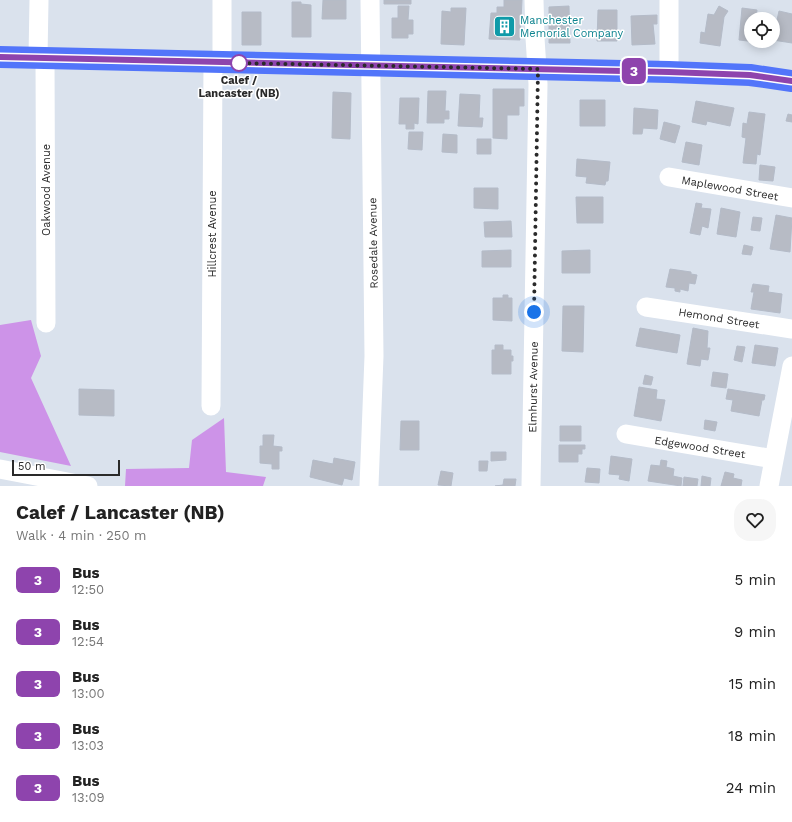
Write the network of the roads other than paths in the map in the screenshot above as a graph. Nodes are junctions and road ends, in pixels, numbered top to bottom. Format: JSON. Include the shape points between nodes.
{"nodes":[{"id":1,"x":39,"y":0,"type":"edge"},
{"id":2,"x":222,"y":0,"type":"edge"},
{"id":3,"x":370,"y":0,"type":"edge"},
{"id":4,"x":534,"y":0,"type":"edge"},
{"id":5,"x":669,"y":0,"type":"edge"},
{"id":6,"x":0,"y":57,"type":"edge"},
{"id":7,"x":41,"y":58,"type":"junction"},
{"id":8,"x":218,"y":63,"type":"junction"},
{"id":9,"x":370,"y":65,"type":"junction"},
{"id":10,"x":538,"y":69,"type":"junction"},
{"id":11,"x":669,"y":72,"type":"junction"},
{"id":12,"x":792,"y":81,"type":"edge"},
{"id":13,"x":669,"y":177,"type":"dead end"},
{"id":14,"x":792,"y":198,"type":"edge"},
{"id":15,"x":646,"y":307,"type":"dead end"},
{"id":16,"x":46,"y":323,"type":"dead end"},
{"id":17,"x":792,"y":329,"type":"edge"},
{"id":18,"x":792,"y":366,"type":"edge"},
{"id":19,"x":211,"y":406,"type":"dead end"},
{"id":20,"x":626,"y":434,"type":"dead end"},
{"id":21,"x":774,"y":459,"type":"junction"},
{"id":22,"x":0,"y":469,"type":"edge"},
{"id":23,"x":42,"y":482,"type":"edge"},
{"id":24,"x":88,"y":486,"type":"edge"},
{"id":25,"x":369,"y":486,"type":"edge"},
{"id":26,"x":531,"y":486,"type":"edge"},
{"id":27,"x":770,"y":486,"type":"edge"}],
"edges":[{"from":1,"to":7,"type":"street","name":"Oakwood Avenue"},
{"from":2,"to":8,"type":"street","name":"Hillcrest Avenue"},
{"from":3,"to":9,"type":"street","name":"Rosedale Avenue"},
{"from":4,"to":10,"type":"street","name":"Elmhurst Avenue"},
{"from":5,"to":11,"type":"street"},
{"from":6,"to":7,"type":"main road"},
{"from":7,"to":8,"type":"main road"},
{"from":7,"to":16,"type":"street","name":"Oakwood Avenue"},
{"from":8,"to":9,"type":"main road"},
{"from":8,"to":19,"type":"street","name":"Hillcrest Avenue"},
{"from":9,"to":10,"type":"main road"},
{"from":9,"to":25,"type":"street","name":"Rosedale Avenue","via":[[374,356]]},
{"from":10,"to":11,"type":"main road"},
{"from":10,"to":26,"type":"street","name":"Elmhurst Avenue"},
{"from":11,"to":12,"type":"main road","via":[[750,75]]},
{"from":13,"to":14,"type":"street","name":"Maplewood Street"},
{"from":15,"to":17,"type":"street","name":"Hemond Street"},
{"from":18,"to":21,"type":"street"},
{"from":20,"to":21,"type":"street","name":"Edgewood Street"},
{"from":21,"to":27,"type":"street"},
{"from":22,"to":23,"type":"street"},
{"from":23,"to":24,"type":"street"}]}
